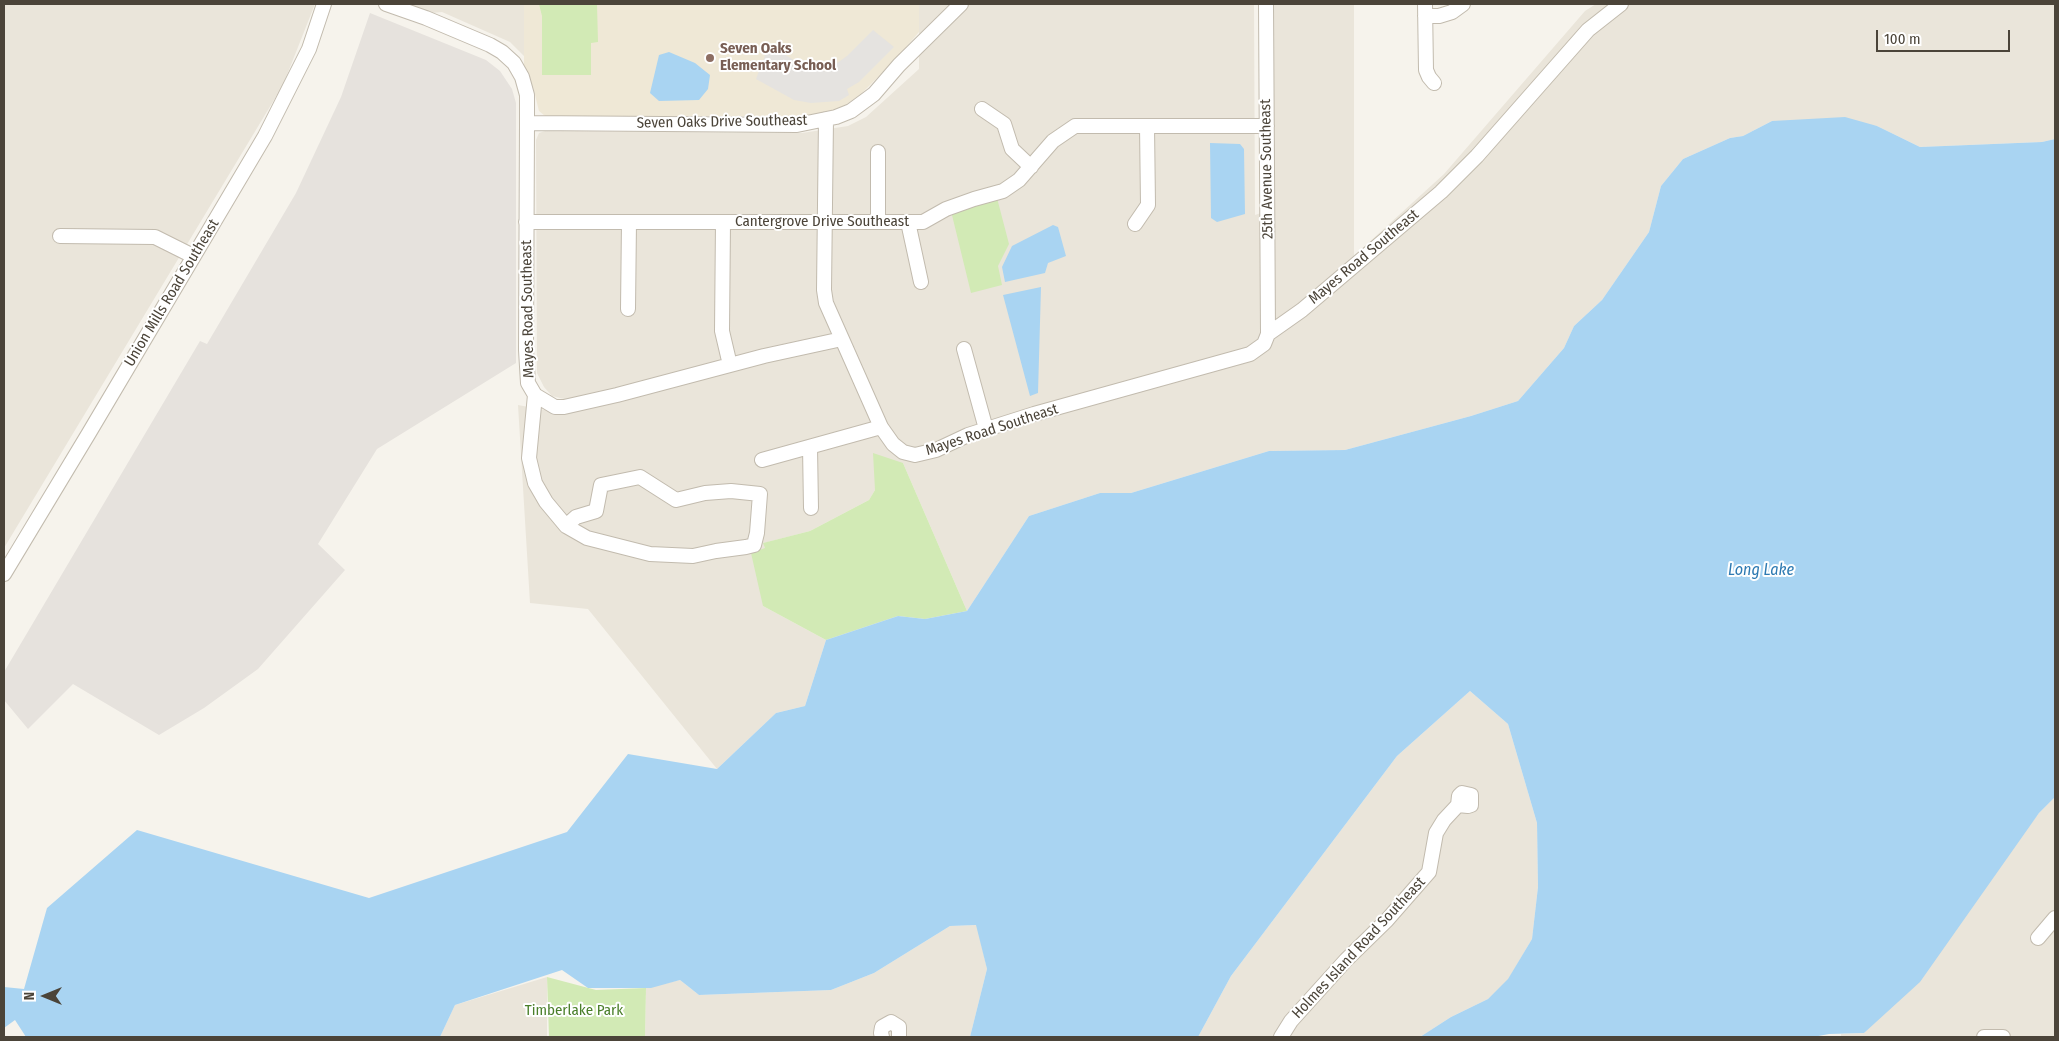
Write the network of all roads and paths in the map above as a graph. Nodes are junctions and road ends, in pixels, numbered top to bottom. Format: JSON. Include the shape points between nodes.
{"nodes":[{"id":1,"x":324,"y":4,"type":"edge"},
{"id":2,"x":386,"y":4,"type":"edge"},
{"id":3,"x":961,"y":4,"type":"edge"},
{"id":4,"x":1266,"y":4,"type":"edge"},
{"id":5,"x":1463,"y":4,"type":"edge"},
{"id":6,"x":1621,"y":4,"type":"edge"},
{"id":7,"x":1425,"y":10,"type":"edge"},
{"id":8,"x":1434,"y":83,"type":"dead end"},
{"id":9,"x":982,"y":109,"type":"dead end"},
{"id":10,"x":826,"y":119,"type":"junction"},
{"id":11,"x":528,"y":123,"type":"junction"},
{"id":12,"x":1147,"y":126,"type":"junction"},
{"id":13,"x":1267,"y":126,"type":"junction"},
{"id":14,"x":878,"y":152,"type":"dead end"},
{"id":15,"x":1031,"y":167,"type":"junction"},
{"id":16,"x":526,"y":222,"type":"junction"},
{"id":17,"x":629,"y":222,"type":"junction"},
{"id":18,"x":723,"y":222,"type":"junction"},
{"id":19,"x":824,"y":222,"type":"junction"},
{"id":20,"x":878,"y":222,"type":"junction"},
{"id":21,"x":908,"y":222,"type":"junction"},
{"id":22,"x":1135,"y":224,"type":"dead end"},
{"id":23,"x":60,"y":236,"type":"dead end"},
{"id":24,"x":193,"y":256,"type":"junction"},
{"id":25,"x":921,"y":282,"type":"dead end"},
{"id":26,"x":628,"y":309,"type":"dead end"},
{"id":27,"x":1268,"y":334,"type":"junction"},
{"id":28,"x":842,"y":338,"type":"junction"},
{"id":29,"x":964,"y":348,"type":"dead end"},
{"id":30,"x":730,"y":365,"type":"junction"},
{"id":31,"x":535,"y":395,"type":"junction"},
{"id":32,"x":881,"y":427,"type":"junction"},
{"id":33,"x":986,"y":429,"type":"junction"},
{"id":34,"x":810,"y":447,"type":"junction"},
{"id":35,"x":762,"y":460,"type":"dead end"},
{"id":36,"x":811,"y":508,"type":"dead end"},
{"id":37,"x":566,"y":526,"type":"junction"},
{"id":38,"x":4,"y":574,"type":"edge"},
{"id":39,"x":1458,"y":805,"type":"dead end"},
{"id":40,"x":2055,"y":918,"type":"edge"},
{"id":41,"x":2038,"y":938,"type":"dead end"},
{"id":42,"x":882,"y":1037,"type":"edge"},
{"id":43,"x":899,"y":1037,"type":"edge"},
{"id":44,"x":1281,"y":1037,"type":"edge"},
{"id":45,"x":1984,"y":1037,"type":"edge"},
{"id":46,"x":2003,"y":1037,"type":"edge"}],
"edges":[{"from":1,"to":24,"type":"street","name":"Union Mills Road Southeast","via":[[309,49],[290,90]]},
{"from":2,"to":11,"type":"street","name":"Mayes Road Southeast","via":[[502,52],[522,77],[527,95]]},
{"from":3,"to":10,"type":"street","name":"Seven Oaks Drive Southeast","via":[[874,94],[851,111]]},
{"from":4,"to":13,"type":"street","name":"25th Avenue Southeast"},
{"from":5,"to":7,"type":"street","via":[[1445,14]]},
{"from":6,"to":27,"type":"street","name":"Mayes Road Southeast","via":[[1588,30],[1441,192],[1294,317]]},
{"from":7,"to":8,"type":"street","via":[[1426,70]]},
{"from":9,"to":15,"type":"street","via":[[1004,124],[1012,149]]},
{"from":10,"to":11,"type":"street","name":"Seven Oaks Drive Southeast","via":[[797,125]]},
{"from":10,"to":19,"type":"street"},
{"from":11,"to":16,"type":"street","name":"Mayes Road Southeast"},
{"from":12,"to":13,"type":"street","name":"Cantergrove Drive Southeast"},
{"from":12,"to":15,"type":"street","name":"Cantergrove Drive Southeast","via":[[1075,126],[1053,141]]},
{"from":12,"to":22,"type":"street","via":[[1148,205]]},
{"from":13,"to":27,"type":"street","name":"25th Avenue Southeast"},
{"from":14,"to":20,"type":"street"},
{"from":15,"to":21,"type":"street","name":"Cantergrove Drive Southeast","via":[[1004,191],[946,209],[924,222]]},
{"from":16,"to":17,"type":"street","name":"Cantergrove Drive Southeast"},
{"from":16,"to":31,"type":"street","name":"Mayes Road Southeast","via":[[526,367],[528,383]]},
{"from":17,"to":18,"type":"street","name":"Cantergrove Drive Southeast"},
{"from":17,"to":26,"type":"street"},
{"from":18,"to":19,"type":"street","name":"Cantergrove Drive Southeast"},
{"from":18,"to":30,"type":"street","via":[[722,331]]},
{"from":19,"to":20,"type":"street","name":"Cantergrove Drive Southeast"},
{"from":19,"to":28,"type":"street","via":[[826,303]]},
{"from":20,"to":21,"type":"street","name":"Cantergrove Drive Southeast"},
{"from":21,"to":25,"type":"street"},
{"from":23,"to":24,"type":"street","via":[[155,237]]},
{"from":24,"to":38,"type":"street","name":"Union Mills Road Southeast"},
{"from":27,"to":33,"type":"street","name":"Mayes Road Southeast","via":[[1264,344],[1236,359]]},
{"from":28,"to":30,"type":"street","name":"Mayes Road Southeast"},
{"from":28,"to":32,"type":"street","name":"Mayes Road Southeast"},
{"from":29,"to":33,"type":"street"},
{"from":30,"to":31,"type":"street","name":"Mayes Road Southeast","via":[[564,407],[555,407]]},
{"from":31,"to":37,"type":"street","via":[[529,458],[535,483]]},
{"from":32,"to":33,"type":"street","name":"Mayes Road Southeast","via":[[893,444],[903,452],[915,455],[936,450]]},
{"from":32,"to":34,"type":"street"},
{"from":34,"to":35,"type":"street"},
{"from":34,"to":36,"type":"street"},
{"from":37,"to":37,"type":"street","via":[[587,538],[650,554],[693,556],[754,545],[760,494],[722,491],[676,500],[640,477],[601,485],[596,511],[576,517]]},
{"from":39,"to":44,"type":"street","name":"Holmes Island Road Southeast","via":[[1436,833],[1429,872],[1291,1021]]},
{"from":40,"to":41,"type":"street"},
{"from":42,"to":43,"type":"street","via":[[882,1027],[891,1022],[899,1027]]},
{"from":45,"to":46,"type":"street"}]}
